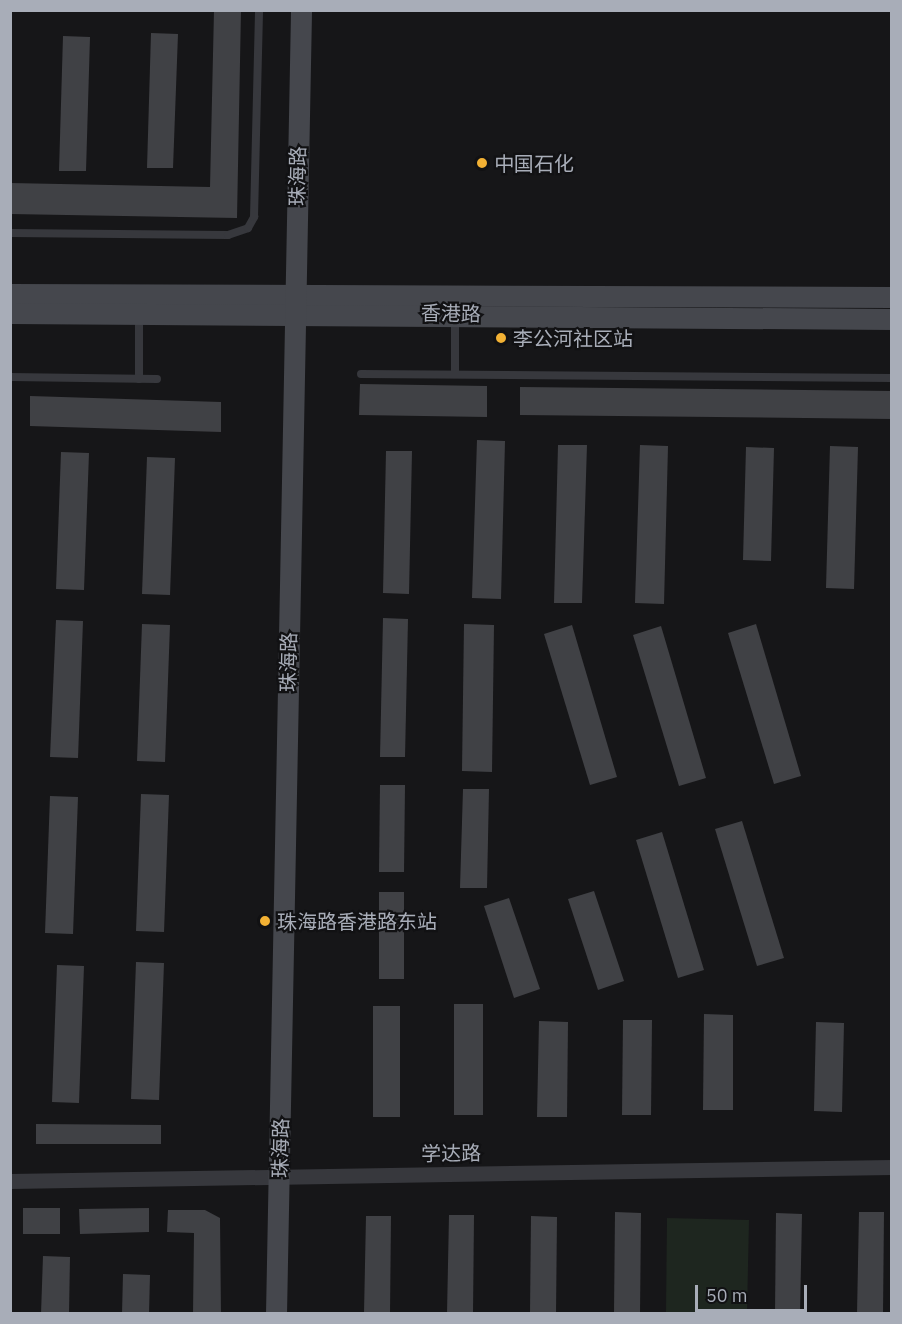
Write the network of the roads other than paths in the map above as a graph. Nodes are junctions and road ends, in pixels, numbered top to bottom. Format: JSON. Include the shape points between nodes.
{"nodes":[{"id":1,"x":259,"y":10,"type":"edge"},
{"id":2,"x":301,"y":10,"type":"edge"},
{"id":3,"x":10,"y":233,"type":"edge"},
{"id":4,"x":10,"y":294,"type":"edge"},
{"id":5,"x":891,"y":297,"type":"edge"},
{"id":6,"x":294,"y":303,"type":"junction"},
{"id":7,"x":139,"y":312,"type":"junction"},
{"id":8,"x":10,"y":313,"type":"edge"},
{"id":9,"x":455,"y":314,"type":"junction"},
{"id":10,"x":891,"y":319,"type":"edge"},
{"id":11,"x":361,"y":374,"type":"dead end"},
{"id":12,"x":455,"y":374,"type":"junction"},
{"id":13,"x":10,"y":377,"type":"edge"},
{"id":14,"x":891,"y":378,"type":"edge"},
{"id":15,"x":139,"y":379,"type":"junction"},
{"id":16,"x":157,"y":379,"type":"dead end"},
{"id":17,"x":891,"y":1167,"type":"edge"},
{"id":18,"x":279,"y":1176,"type":"junction"},
{"id":19,"x":10,"y":1181,"type":"edge"},
{"id":20,"x":276,"y":1314,"type":"edge"}],
"edges":[{"from":1,"to":3,"type":"lane","via":[[254,217],[248,228],[228,235]]},
{"from":2,"to":6,"type":"main road","name":"珠海路"},
{"from":4,"to":6,"type":"main road","name":"香港路"},
{"from":5,"to":6,"type":"main road","name":"香港路"},
{"from":6,"to":7,"type":"main road","name":"香港路"},
{"from":6,"to":9,"type":"main road","name":"香港路"},
{"from":6,"to":18,"type":"main road","name":"珠海路"},
{"from":7,"to":8,"type":"main road","name":"香港路"},
{"from":7,"to":15,"type":"lane"},
{"from":9,"to":10,"type":"main road","name":"香港路"},
{"from":9,"to":12,"type":"lane"},
{"from":11,"to":12,"type":"lane"},
{"from":12,"to":14,"type":"lane"},
{"from":13,"to":15,"type":"lane"},
{"from":15,"to":16,"type":"lane"},
{"from":17,"to":18,"type":"street","name":"学达路"},
{"from":18,"to":19,"type":"street","name":"学达路"},
{"from":18,"to":20,"type":"main road","name":"珠海路"}]}
